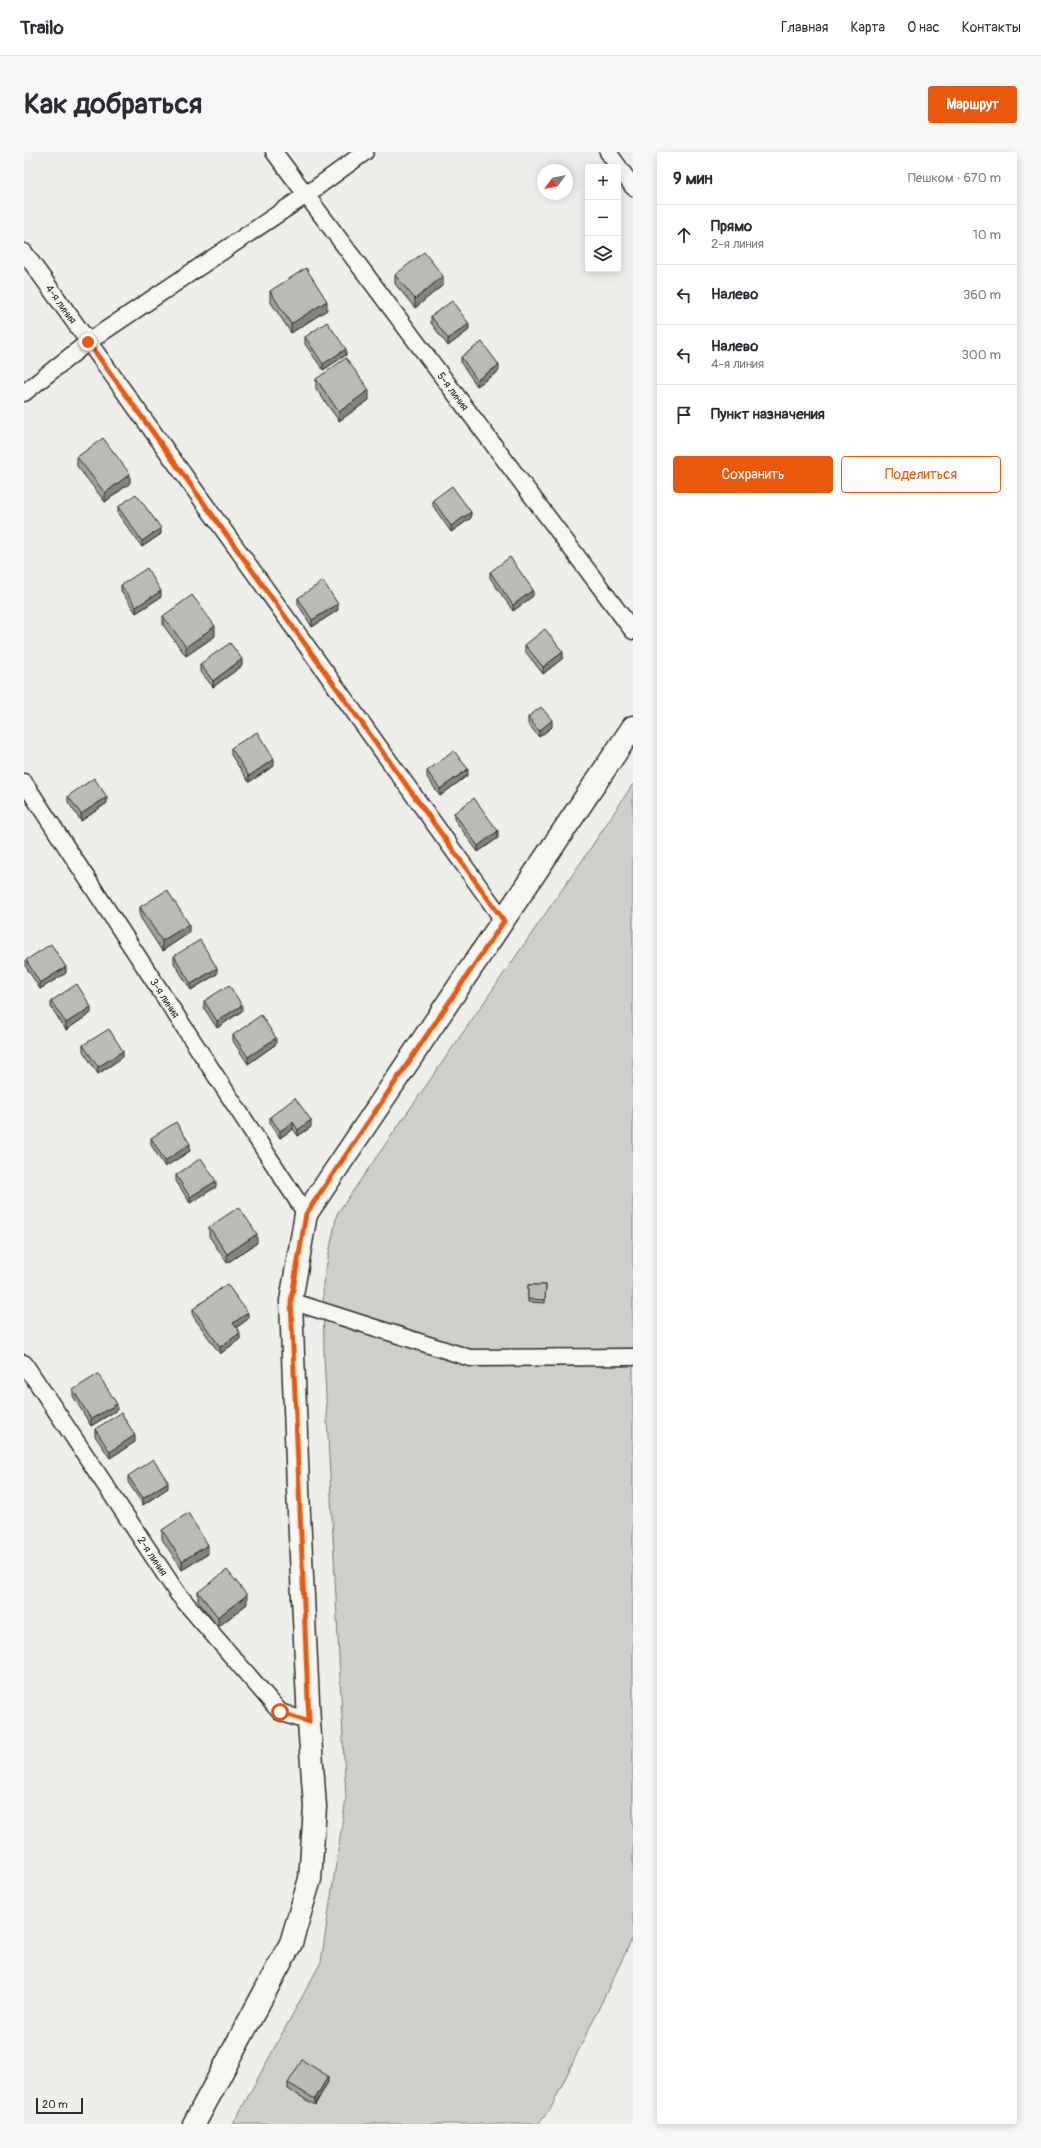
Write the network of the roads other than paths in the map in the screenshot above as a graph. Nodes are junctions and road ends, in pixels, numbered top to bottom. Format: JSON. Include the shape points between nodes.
{"nodes":[{"id":1,"x":274,"y":152,"type":"edge"},
{"id":2,"x":365,"y":152,"type":"edge"},
{"id":3,"x":608,"y":152,"type":"edge"},
{"id":4,"x":633,"y":187,"type":"edge"},
{"id":5,"x":306,"y":195,"type":"junction"},
{"id":6,"x":24,"y":252,"type":"edge"},
{"id":7,"x":88,"y":342,"type":"junction"},
{"id":8,"x":24,"y":393,"type":"edge"},
{"id":9,"x":633,"y":631,"type":"edge"},
{"id":10,"x":633,"y":728,"type":"edge"},
{"id":11,"x":24,"y":782,"type":"edge"},
{"id":12,"x":504,"y":921,"type":"junction"},
{"id":13,"x":306,"y":1214,"type":"junction"},
{"id":14,"x":291,"y":1301,"type":"junction"},
{"id":15,"x":633,"y":1357,"type":"edge"},
{"id":16,"x":24,"y":1363,"type":"edge"},
{"id":17,"x":309,"y":1722,"type":"junction"},
{"id":18,"x":194,"y":2124,"type":"edge"}],
"edges":[{"from":1,"to":5,"type":"street","name":"5-я линия"},
{"from":2,"to":5,"type":"street"},
{"from":3,"to":4,"type":"street"},
{"from":5,"to":7,"type":"street"},
{"from":5,"to":9,"type":"street","name":"5-я линия"},
{"from":6,"to":7,"type":"street","name":"4-я линия"},
{"from":7,"to":8,"type":"street"},
{"from":7,"to":12,"type":"street","name":"4-я линия"},
{"from":10,"to":12,"type":"street"},
{"from":11,"to":13,"type":"street","name":"3-я линия"},
{"from":12,"to":13,"type":"street"},
{"from":13,"to":14,"type":"street"},
{"from":14,"to":15,"type":"street","via":[[470,1358]]},
{"from":14,"to":17,"type":"street"},
{"from":16,"to":17,"type":"street","name":"2-я линия","via":[[178,1594],[280,1712]]},
{"from":17,"to":18,"type":"street","via":[[315,1807],[310,1879],[291,1943]]}]}
